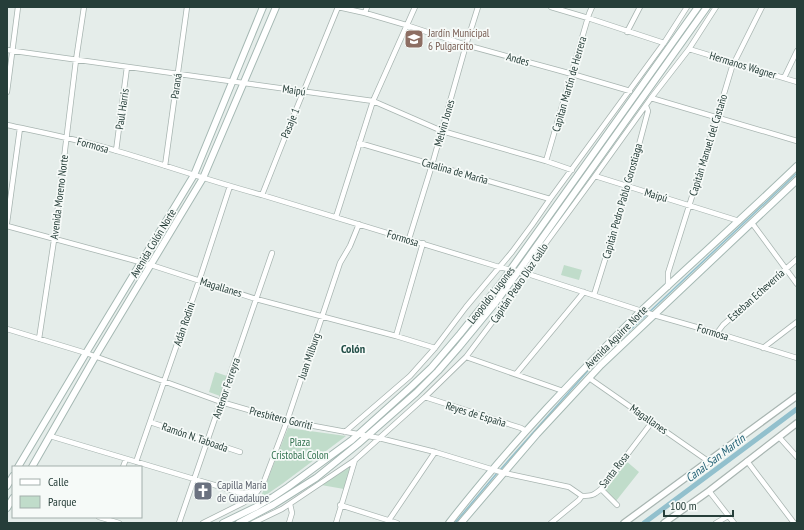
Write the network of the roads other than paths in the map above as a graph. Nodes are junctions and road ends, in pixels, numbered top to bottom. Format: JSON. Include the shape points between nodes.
{"nodes":[{"id":1,"x":18,"y":7,"type":"edge"},
{"id":2,"x":84,"y":7,"type":"edge"},
{"id":3,"x":187,"y":7,"type":"edge"},
{"id":4,"x":263,"y":7,"type":"edge"},
{"id":5,"x":276,"y":7,"type":"edge"},
{"id":6,"x":338,"y":7,"type":"edge"},
{"id":7,"x":366,"y":7,"type":"edge"},
{"id":8,"x":415,"y":7,"type":"edge"},
{"id":9,"x":478,"y":7,"type":"edge"},
{"id":10,"x":551,"y":7,"type":"edge"},
{"id":11,"x":592,"y":7,"type":"edge"},
{"id":12,"x":640,"y":7,"type":"edge"},
{"id":13,"x":687,"y":7,"type":"edge"},
{"id":14,"x":698,"y":7,"type":"edge"},
{"id":15,"x":707,"y":7,"type":"edge"},
{"id":16,"x":716,"y":7,"type":"edge"},
{"id":17,"x":762,"y":7,"type":"edge"},
{"id":18,"x":365,"y":13,"type":"junction"},
{"id":19,"x":588,"y":18,"type":"junction"},
{"id":20,"x":406,"y":25,"type":"junction"},
{"id":21,"x":627,"y":32,"type":"junction"},
{"id":22,"x":664,"y":43,"type":"junction"},
{"id":23,"x":466,"y":45,"type":"junction"},
{"id":24,"x":689,"y":49,"type":"junction"},
{"id":25,"x":9,"y":51,"type":"edge"},
{"id":26,"x":797,"y":51,"type":"edge"},
{"id":27,"x":76,"y":60,"type":"junction"},
{"id":28,"x":734,"y":63,"type":"junction"},
{"id":29,"x":128,"y":67,"type":"junction"},
{"id":30,"x":572,"y":74,"type":"junction"},
{"id":31,"x":178,"y":75,"type":"junction"},
{"id":32,"x":784,"y":78,"type":"junction"},
{"id":33,"x":232,"y":82,"type":"junction"},
{"id":34,"x":244,"y":82,"type":"junction"},
{"id":35,"x":797,"y":82,"type":"edge"},
{"id":36,"x":304,"y":91,"type":"junction"},
{"id":37,"x":630,"y":91,"type":"junction"},
{"id":38,"x":7,"y":92,"type":"edge"},
{"id":39,"x":651,"y":98,"type":"junction"},
{"id":40,"x":373,"y":101,"type":"junction"},
{"id":41,"x":646,"y":106,"type":"junction"},
{"id":42,"x":717,"y":117,"type":"junction"},
{"id":43,"x":7,"y":125,"type":"edge"},
{"id":44,"x":20,"y":128,"type":"junction"},
{"id":45,"x":442,"y":131,"type":"junction"},
{"id":46,"x":67,"y":138,"type":"junction"},
{"id":47,"x":797,"y":141,"type":"edge"},
{"id":48,"x":360,"y":143,"type":"junction"},
{"id":49,"x":116,"y":151,"type":"junction"},
{"id":50,"x":546,"y":161,"type":"junction"},
{"id":51,"x":432,"y":164,"type":"junction"},
{"id":52,"x":165,"y":166,"type":"junction"},
{"id":53,"x":797,"y":166,"type":"edge"},
{"id":54,"x":572,"y":170,"type":"junction"},
{"id":55,"x":194,"y":175,"type":"junction"},
{"id":56,"x":595,"y":176,"type":"junction"},
{"id":57,"x":204,"y":178,"type":"junction"},
{"id":58,"x":797,"y":180,"type":"edge"},
{"id":59,"x":230,"y":186,"type":"junction"},
{"id":60,"x":628,"y":186,"type":"junction"},
{"id":61,"x":262,"y":195,"type":"junction"},
{"id":62,"x":550,"y":199,"type":"junction"},
{"id":63,"x":689,"y":206,"type":"junction"},
{"id":64,"x":336,"y":217,"type":"junction"},
{"id":65,"x":739,"y":221,"type":"junction"},
{"id":66,"x":7,"y":223,"type":"edge"},
{"id":67,"x":752,"y":223,"type":"junction"},
{"id":68,"x":359,"y":224,"type":"junction"},
{"id":69,"x":7,"y":226,"type":"edge"},
{"id":70,"x":54,"y":240,"type":"junction"},
{"id":71,"x":409,"y":240,"type":"junction"},
{"id":72,"x":423,"y":244,"type":"junction"},
{"id":73,"x":272,"y":253,"type":"dead end"},
{"id":74,"x":797,"y":259,"type":"edge"},
{"id":75,"x":141,"y":263,"type":"junction"},
{"id":76,"x":150,"y":266,"type":"junction"},
{"id":77,"x":499,"y":266,"type":"junction"},
{"id":78,"x":786,"y":268,"type":"junction"},
{"id":79,"x":511,"y":270,"type":"junction"},
{"id":80,"x":522,"y":273,"type":"junction"},
{"id":81,"x":199,"y":280,"type":"junction"},
{"id":82,"x":797,"y":284,"type":"edge"},
{"id":83,"x":668,"y":287,"type":"junction"},
{"id":84,"x":584,"y":292,"type":"junction"},
{"id":85,"x":594,"y":295,"type":"junction"},
{"id":86,"x":256,"y":298,"type":"junction"},
{"id":87,"x":644,"y":311,"type":"junction"},
{"id":88,"x":653,"y":314,"type":"junction"},
{"id":89,"x":322,"y":316,"type":"junction"},
{"id":90,"x":797,"y":322,"type":"edge"},
{"id":91,"x":7,"y":329,"type":"edge"},
{"id":92,"x":717,"y":333,"type":"junction"},
{"id":93,"x":396,"y":336,"type":"junction"},
{"id":94,"x":39,"y":338,"type":"junction"},
{"id":95,"x":435,"y":348,"type":"junction"},
{"id":96,"x":763,"y":348,"type":"junction"},
{"id":97,"x":86,"y":353,"type":"junction"},
{"id":98,"x":95,"y":356,"type":"junction"},
{"id":99,"x":466,"y":357,"type":"junction"},
{"id":100,"x":797,"y":358,"type":"edge"},
{"id":101,"x":516,"y":374,"type":"junction"},
{"id":102,"x":589,"y":378,"type":"junction"},
{"id":103,"x":164,"y":381,"type":"junction"},
{"id":104,"x":563,"y":391,"type":"junction"},
{"id":105,"x":797,"y":396,"type":"edge"},
{"id":106,"x":425,"y":397,"type":"junction"},
{"id":107,"x":221,"y":402,"type":"junction"},
{"id":108,"x":287,"y":421,"type":"junction"},
{"id":109,"x":150,"y":422,"type":"junction"},
{"id":110,"x":652,"y":422,"type":"junction"},
{"id":111,"x":797,"y":423,"type":"edge"},
{"id":112,"x":526,"y":431,"type":"junction"},
{"id":113,"x":345,"y":432,"type":"junction"},
{"id":114,"x":358,"y":434,"type":"junction"},
{"id":115,"x":50,"y":436,"type":"junction"},
{"id":116,"x":368,"y":436,"type":"junction"},
{"id":117,"x":779,"y":437,"type":"junction"},
{"id":118,"x":379,"y":438,"type":"junction"},
{"id":119,"x":207,"y":442,"type":"junction"},
{"id":120,"x":240,"y":452,"type":"dead end"},
{"id":121,"x":435,"y":452,"type":"junction"},
{"id":122,"x":797,"y":457,"type":"edge"},
{"id":123,"x":126,"y":459,"type":"junction"},
{"id":124,"x":354,"y":460,"type":"junction"},
{"id":125,"x":708,"y":461,"type":"junction"},
{"id":126,"x":747,"y":461,"type":"junction"},
{"id":127,"x":136,"y":462,"type":"junction"},
{"id":128,"x":19,"y":466,"type":"edge"},
{"id":129,"x":33,"y":466,"type":"edge"},
{"id":130,"x":123,"y":466,"type":"edge"},
{"id":131,"x":498,"y":471,"type":"junction"},
{"id":132,"x":194,"y":479,"type":"junction"},
{"id":133,"x":601,"y":488,"type":"junction"},
{"id":134,"x":259,"y":489,"type":"junction"},
{"id":135,"x":709,"y":491,"type":"junction"},
{"id":136,"x":582,"y":496,"type":"junction"},
{"id":137,"x":290,"y":504,"type":"junction"},
{"id":138,"x":340,"y":505,"type":"junction"},
{"id":139,"x":617,"y":505,"type":"dead end"},
{"id":140,"x":728,"y":516,"type":"junction"},
{"id":141,"x":107,"y":518,"type":"edge"},
{"id":142,"x":389,"y":520,"type":"junction"},
{"id":143,"x":119,"y":523,"type":"edge"},
{"id":144,"x":179,"y":523,"type":"edge"},
{"id":145,"x":203,"y":523,"type":"edge"},
{"id":146,"x":223,"y":523,"type":"edge"},
{"id":147,"x":239,"y":523,"type":"edge"},
{"id":148,"x":253,"y":523,"type":"edge"},
{"id":149,"x":289,"y":523,"type":"edge"},
{"id":150,"x":336,"y":523,"type":"edge"},
{"id":151,"x":398,"y":523,"type":"edge"},
{"id":152,"x":449,"y":523,"type":"edge"},
{"id":153,"x":461,"y":523,"type":"edge"},
{"id":154,"x":551,"y":523,"type":"edge"},
{"id":155,"x":624,"y":523,"type":"edge"},
{"id":156,"x":664,"y":523,"type":"edge"},
{"id":157,"x":716,"y":523,"type":"edge"},
{"id":158,"x":734,"y":523,"type":"edge"},
{"id":159,"x":794,"y":523,"type":"edge"}],
"edges":[{"from":1,"to":25,"type":"street"},
{"from":2,"to":27,"type":"street","name":"Avenida Moreno Norte"},
{"from":3,"to":31,"type":"street","name":"Paraná"},
{"from":4,"to":33,"type":"main road","name":"Avenida Colón Norte"},
{"from":5,"to":34,"type":"main road","name":"Avenida Colón Norte"},
{"from":6,"to":18,"type":"street","name":"Andes"},
{"from":6,"to":36,"type":"street","name":"Pasaje 1"},
{"from":7,"to":18,"type":"street"},
{"from":8,"to":20,"type":"street"},
{"from":9,"to":23,"type":"street","name":"Melvin Jones"},
{"from":10,"to":19,"type":"street"},
{"from":11,"to":19,"type":"street","name":"Capitan Martín de Herrera"},
{"from":12,"to":21,"type":"street"},
{"from":13,"to":22,"type":"street","name":"Capitán Pedro Díaz Gallo"},
{"from":14,"to":79,"type":"main road","name":"Leopoldo Lugones"},
{"from":15,"to":80,"type":"main road","name":"Leopoldo Lugones"},
{"from":16,"to":24,"type":"street","name":"Capitán Pedro Díaz Gallo"},
{"from":17,"to":28,"type":"street","name":"Capitán Manuel del Castaño"},
{"from":18,"to":20,"type":"street","name":"Andes"},
{"from":19,"to":21,"type":"street"},
{"from":19,"to":30,"type":"street","name":"Capitan Martín de Herrera"},
{"from":20,"to":23,"type":"street","name":"Andes"},
{"from":20,"to":40,"type":"street"},
{"from":21,"to":22,"type":"street"},
{"from":22,"to":37,"type":"street","name":"Capitán Pedro Díaz Gallo"},
{"from":23,"to":30,"type":"street","name":"Andes"},
{"from":23,"to":45,"type":"street","name":"Melvin Jones"},
{"from":24,"to":28,"type":"street","name":"Hermanos Wagner"},
{"from":24,"to":39,"type":"street","name":"Capitán Pedro Díaz Gallo"},
{"from":25,"to":27,"type":"street","name":"Maipú"},
{"from":25,"to":38,"type":"street"},
{"from":26,"to":32,"type":"street"},
{"from":27,"to":29,"type":"street","name":"Maipú"},
{"from":27,"to":46,"type":"street","name":"Avenida Moreno Norte"},
{"from":28,"to":32,"type":"street","name":"Hermanos Wagner"},
{"from":28,"to":42,"type":"street","name":"Capitán Manuel del Castaño"},
{"from":29,"to":31,"type":"street","name":"Maipú"},
{"from":29,"to":49,"type":"street","name":"Paul Harris"},
{"from":30,"to":37,"type":"street","name":"Andes"},
{"from":30,"to":50,"type":"street","name":"Capitan Martín de Herrera"},
{"from":31,"to":33,"type":"street","name":"Maipú"},
{"from":31,"to":52,"type":"street","name":"Paraná"},
{"from":32,"to":35,"type":"street","name":"Hermanos Wagner"},
{"from":33,"to":34,"type":"street","name":"Maipú"},
{"from":33,"to":55,"type":"main road","name":"Avenida Colón Norte"},
{"from":34,"to":36,"type":"street","name":"Maipú"},
{"from":34,"to":57,"type":"main road","name":"Avenida Colón Norte"},
{"from":36,"to":40,"type":"street","name":"Maipú"},
{"from":36,"to":61,"type":"street","name":"Pasaje 1"},
{"from":37,"to":54,"type":"street","name":"Capitán Pedro Díaz Gallo"},
{"from":39,"to":41,"type":"street","name":"Capitán Pedro Díaz Gallo"},
{"from":39,"to":42,"type":"street"},
{"from":40,"to":45,"type":"street","name":"Maipú"},
{"from":40,"to":48,"type":"street"},
{"from":41,"to":56,"type":"street","name":"Capitán Pedro Díaz Gallo"},
{"from":41,"to":60,"type":"street","name":"Capitán Pedro Pablo Gorostiaga","via":[[648,111]]},
{"from":42,"to":47,"type":"street"},
{"from":42,"to":63,"type":"street","name":"Capitán Manuel del Castaño"},
{"from":43,"to":44,"type":"street","name":"Formosa"},
{"from":44,"to":46,"type":"street","name":"Formosa"},
{"from":44,"to":66,"type":"street"},
{"from":45,"to":50,"type":"street","name":"Maipú"},
{"from":45,"to":51,"type":"street","name":"Melvin Jones"},
{"from":46,"to":49,"type":"street","name":"Formosa"},
{"from":46,"to":70,"type":"street","name":"Avenida Moreno Norte"},
{"from":48,"to":51,"type":"street","name":"Catalina de Marña"},
{"from":48,"to":64,"type":"street"},
{"from":49,"to":52,"type":"street","name":"Formosa"},
{"from":50,"to":54,"type":"street","name":"Maipú"},
{"from":51,"to":62,"type":"street","name":"Catalina de Marña"},
{"from":51,"to":71,"type":"street","name":"Melvin Jones"},
{"from":52,"to":55,"type":"street","name":"Formosa"},
{"from":53,"to":65,"type":"main road","name":"Avenida Aguirre Norte"},
{"from":54,"to":62,"type":"street","name":"Capitán Pedro Díaz Gallo"},
{"from":55,"to":57,"type":"street","name":"Formosa"},
{"from":55,"to":75,"type":"main road","name":"Avenida Colón Norte"},
{"from":56,"to":60,"type":"street","name":"Maipú"},
{"from":56,"to":80,"type":"street","name":"Capitán Pedro Díaz Gallo"},
{"from":57,"to":59,"type":"street","name":"Formosa"},
{"from":57,"to":76,"type":"main road","name":"Avenida Colón Norte"},
{"from":58,"to":67,"type":"main road","name":"Avenida Aguirre Norte"},
{"from":59,"to":61,"type":"street","name":"Formosa"},
{"from":59,"to":81,"type":"street","name":"Adán Rodini"},
{"from":60,"to":63,"type":"street","name":"Maipú"},
{"from":60,"to":85,"type":"street","name":"Capitán Pedro Pablo Gorostiaga"},
{"from":61,"to":64,"type":"street","name":"Formosa"},
{"from":62,"to":77,"type":"street","name":"Capitán Pedro Díaz Gallo"},
{"from":63,"to":65,"type":"street","name":"Maipú"},
{"from":63,"to":83,"type":"street","name":"Capitán Manuel del Castaño","via":[[668,273]]},
{"from":64,"to":68,"type":"street","name":"Formosa"},
{"from":65,"to":83,"type":"main road","name":"Avenida Aguirre Norte"},
{"from":67,"to":78,"type":"street"},
{"from":67,"to":88,"type":"main road","name":"Avenida Aguirre Norte"},
{"from":68,"to":71,"type":"street","name":"Formosa"},
{"from":68,"to":89,"type":"street","name":"Juan Milburg","via":[[340,263]]},
{"from":69,"to":70,"type":"street","name":"Magallanes"},
{"from":70,"to":75,"type":"street","name":"Magallanes"},
{"from":70,"to":94,"type":"street","name":"Avenida Moreno Norte"},
{"from":71,"to":72,"type":"street","name":"Formosa"},
{"from":72,"to":77,"type":"street","name":"Formosa"},
{"from":72,"to":93,"type":"street"},
{"from":73,"to":86,"type":"street","name":"Antenor Ferreyra"},
{"from":74,"to":78,"type":"street","name":"Esteban Echeverría"},
{"from":75,"to":76,"type":"street","name":"Magallanes"},
{"from":75,"to":97,"type":"main road","name":"Avenida Colón Norte"},
{"from":76,"to":81,"type":"street","name":"Magallanes"},
{"from":76,"to":98,"type":"main road","name":"Avenida Colón Norte"},
{"from":77,"to":79,"type":"street","name":"Formosa"},
{"from":77,"to":95,"type":"street","name":"Capitán Pedro Díaz Gallo"},
{"from":78,"to":82,"type":"street"},
{"from":78,"to":92,"type":"street","name":"Esteban Echeverría"},
{"from":79,"to":80,"type":"street","name":"Formosa"},
{"from":79,"to":114,"type":"main road","name":"Leopoldo Lugones","via":[[431,368]]},
{"from":80,"to":84,"type":"street","name":"Formosa"},
{"from":80,"to":99,"type":"street","name":"Capitán Pedro Díaz Gallo","via":[[518,288]]},
{"from":80,"to":116,"type":"main road","name":"Leopoldo Lugones","via":[[438,371]]},
{"from":81,"to":86,"type":"street","name":"Magallanes"},
{"from":81,"to":103,"type":"street","name":"Adán Rodini"},
{"from":83,"to":87,"type":"main road","name":"Avenida Aguirre Norte"},
{"from":84,"to":85,"type":"street","name":"Formosa"},
{"from":84,"to":101,"type":"street"},
{"from":85,"to":87,"type":"street","name":"Formosa"},
{"from":86,"to":89,"type":"street","name":"Magallanes"},
{"from":86,"to":107,"type":"street","name":"Antenor Ferreyra"},
{"from":87,"to":88,"type":"street","name":"Formosa"},
{"from":87,"to":104,"type":"main road","name":"Avenida Aguirre Norte"},
{"from":88,"to":92,"type":"street","name":"Formosa"},
{"from":88,"to":102,"type":"main road","name":"Avenida Aguirre Norte"},
{"from":89,"to":93,"type":"street","name":"Magallanes"},
{"from":89,"to":108,"type":"street","name":"Juan Milburg"},
{"from":90,"to":96,"type":"street"},
{"from":91,"to":94,"type":"street","name":"Presbítero Gorriti"},
{"from":92,"to":96,"type":"street","name":"Formosa"},
{"from":93,"to":95,"type":"street","name":"Magallanes"},
{"from":94,"to":97,"type":"street","name":"Presbítero Gorriti"},
{"from":95,"to":113,"type":"street","name":"Capitán Pedro Díaz Gallo","via":[[410,376]]},
{"from":96,"to":100,"type":"street","name":"Formosa"},
{"from":97,"to":98,"type":"street","name":"Presbítero Gorriti"},
{"from":97,"to":128,"type":"main road","name":"Avenida Colón Norte"},
{"from":98,"to":103,"type":"street","name":"Presbítero Gorriti"},
{"from":98,"to":115,"type":"main road","name":"Avenida Colón Norte"},
{"from":99,"to":101,"type":"street"},
{"from":99,"to":106,"type":"street","name":"Capitán Pedro Díaz Gallo"},
{"from":101,"to":104,"type":"street"},
{"from":102,"to":110,"type":"street","name":"Magallanes"},
{"from":102,"to":131,"type":"main road","name":"Avenida Aguirre Norte"},
{"from":103,"to":107,"type":"street","name":"Presbítero Gorriti"},
{"from":103,"to":109,"type":"street","name":"Adán Rodini"},
{"from":104,"to":112,"type":"main road","name":"Avenida Aguirre Norte"},
{"from":105,"to":125,"type":"street"},
{"from":106,"to":112,"type":"street","name":"Reyes de España"},
{"from":106,"to":118,"type":"street","name":"Capitán Pedro Díaz Gallo"},
{"from":107,"to":108,"type":"street","name":"Presbítero Gorriti"},
{"from":107,"to":119,"type":"street","name":"Antenor Ferreyra"},
{"from":108,"to":113,"type":"street","name":"Presbítero Gorriti"},
{"from":108,"to":134,"type":"street","name":"Juan Milburg"},
{"from":109,"to":119,"type":"street","name":"Ramón N. Taboada"},
{"from":109,"to":127,"type":"street","name":"Adán Rodini"},
{"from":110,"to":125,"type":"street","name":"Magallanes"},
{"from":110,"to":133,"type":"street","name":"Santa Rosa"},
{"from":111,"to":117,"type":"street"},
{"from":112,"to":131,"type":"main road","name":"Avenida Aguirre Norte"},
{"from":113,"to":114,"type":"street","name":"Presbítero Gorriti"},
{"from":114,"to":116,"type":"street","name":"Presbítero Gorriti"},
{"from":114,"to":146,"type":"main road","name":"Leopoldo Lugones","via":[[288,487]]},
{"from":115,"to":123,"type":"street"},
{"from":115,"to":129,"type":"main road","name":"Avenida Colón Norte"},
{"from":116,"to":118,"type":"street","name":"Presbítero Gorriti"},
{"from":116,"to":147,"type":"main road","name":"Leopoldo Lugones","via":[[316,478],[274,505]]},
{"from":117,"to":122,"type":"street"},
{"from":117,"to":126,"type":"street"},
{"from":118,"to":121,"type":"street","name":"Presbítero Gorriti"},
{"from":118,"to":124,"type":"street","name":"Capitán Pedro Díaz Gallo"},
{"from":119,"to":120,"type":"street","name":"Ramón N. Taboada"},
{"from":119,"to":132,"type":"street","name":"Antenor Ferreyra"},
{"from":121,"to":131,"type":"street","name":"Presbítero Gorriti"},
{"from":121,"to":142,"type":"street"},
{"from":123,"to":127,"type":"street"},
{"from":123,"to":130,"type":"street"},
{"from":124,"to":137,"type":"street","name":"Capitán Pedro Díaz Gallo"},
{"from":124,"to":138,"type":"street"},
{"from":125,"to":155,"type":"street"},
{"from":126,"to":135,"type":"street"},
{"from":126,"to":159,"type":"street"},
{"from":127,"to":132,"type":"street"},
{"from":131,"to":136,"type":"street","name":"Presbítero Gorriti","via":[[569,487]]},
{"from":131,"to":152,"type":"main road","name":"Avenida Aguirre Norte"},
{"from":131,"to":153,"type":"main road","name":"Avenida Aguirre Norte"},
{"from":132,"to":134,"type":"street","via":[[241,493]]},
{"from":132,"to":144,"type":"street","name":"Antenor Ferreyra"},
{"from":133,"to":136,"type":"street","name":"Santa Rosa","via":[[594,495]]},
{"from":133,"to":139,"type":"street"},
{"from":134,"to":145,"type":"street","name":"Juan Milburg","via":[[243,504]]},
{"from":135,"to":140,"type":"street"},
{"from":135,"to":156,"type":"street"},
{"from":136,"to":154,"type":"street","name":"Santa Rosa"},
{"from":137,"to":148,"type":"street","name":"Capitán Pedro Díaz Gallo"},
{"from":137,"to":149,"type":"street","via":[[292,513]]},
{"from":138,"to":142,"type":"street"},
{"from":138,"to":150,"type":"street"},
{"from":140,"to":157,"type":"street"},
{"from":140,"to":158,"type":"street"},
{"from":141,"to":143,"type":"street"},
{"from":142,"to":151,"type":"street"}]}
